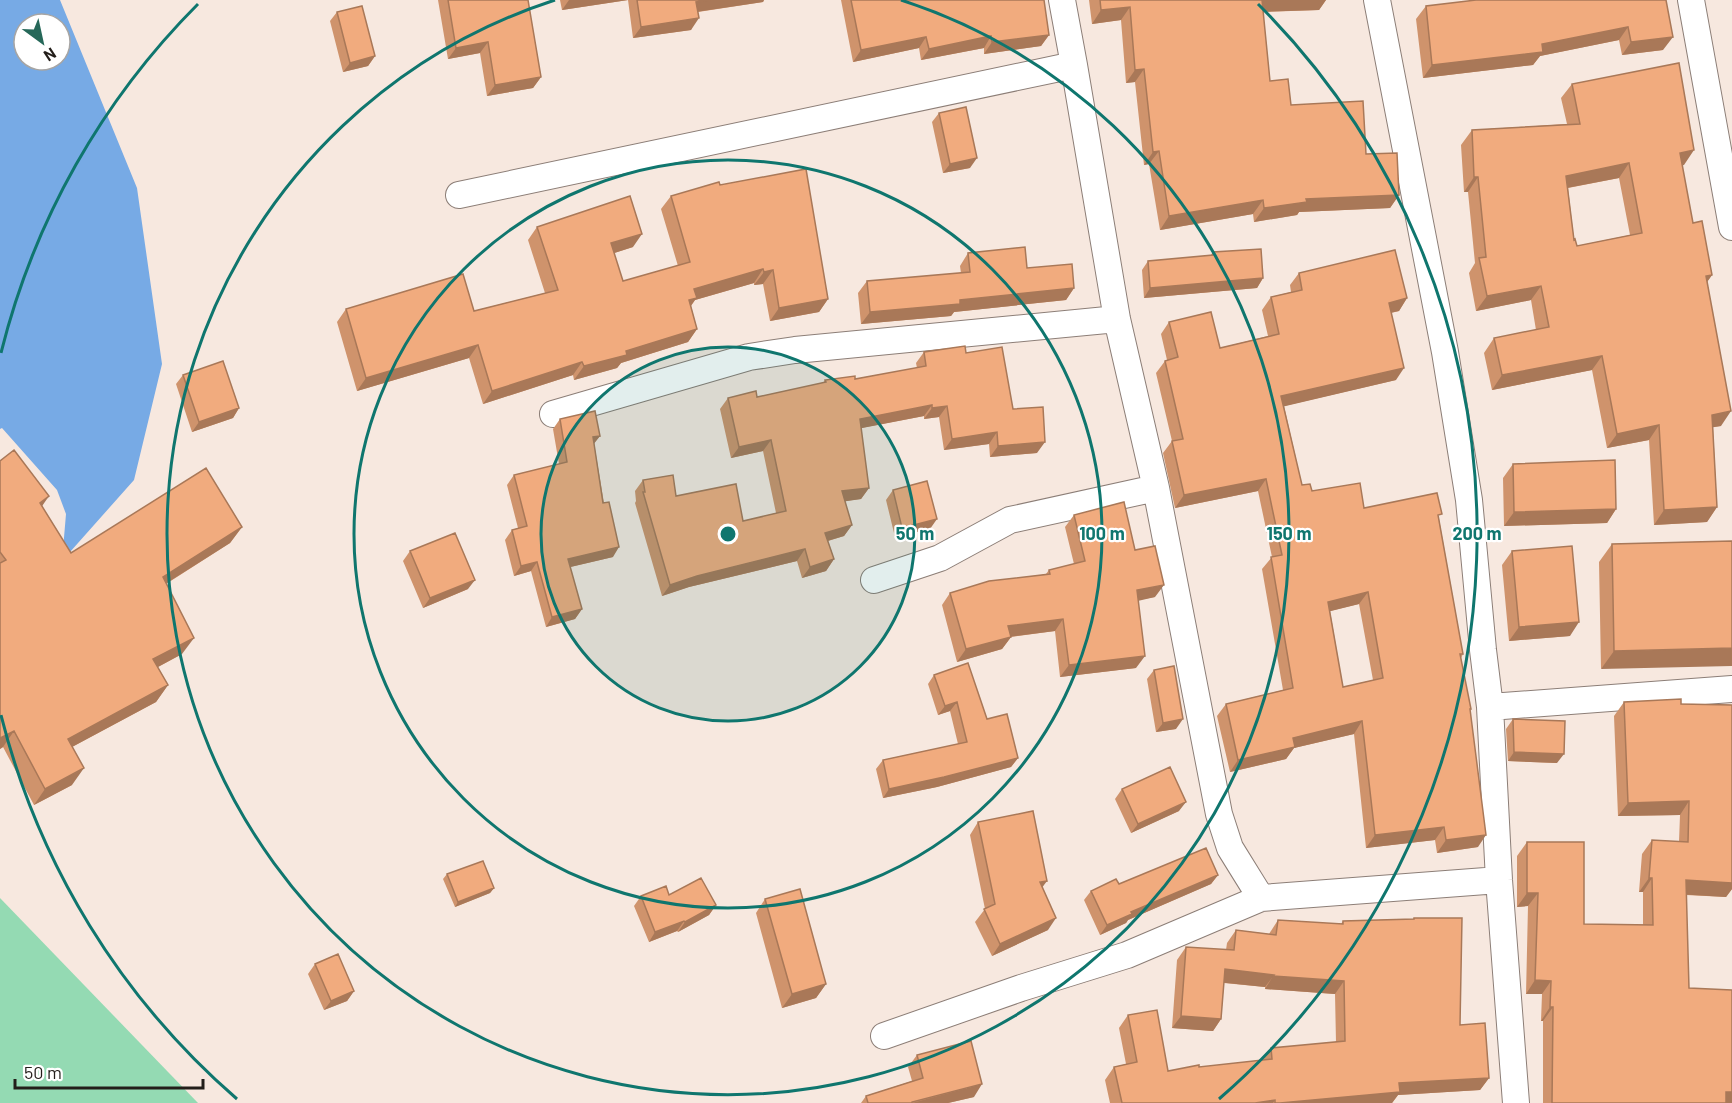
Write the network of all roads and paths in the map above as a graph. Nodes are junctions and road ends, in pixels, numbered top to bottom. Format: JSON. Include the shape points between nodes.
{"nodes":[{"id":1,"x":1062,"y":0,"type":"edge"},
{"id":2,"x":1377,"y":0,"type":"edge"},
{"id":3,"x":1691,"y":0,"type":"edge"},
{"id":4,"x":1074,"y":65,"type":"junction"},
{"id":5,"x":459,"y":195,"type":"dead end"},
{"id":6,"x":1732,"y":227,"type":"edge"},
{"id":7,"x":1117,"y":319,"type":"junction"},
{"id":8,"x":553,"y":414,"type":"dead end"},
{"id":9,"x":1156,"y":488,"type":"junction"},
{"id":10,"x":874,"y":580,"type":"dead end"},
{"id":11,"x":1732,"y":689,"type":"edge"},
{"id":12,"x":1490,"y":707,"type":"junction"},
{"id":13,"x":1499,"y":880,"type":"junction"},
{"id":14,"x":1260,"y":898,"type":"junction"},
{"id":15,"x":884,"y":1036,"type":"dead end"},
{"id":16,"x":1516,"y":1103,"type":"edge"}],
"edges":[{"from":1,"to":4,"type":"street"},
{"from":2,"to":12,"type":"street","via":[[1445,352],[1469,500]]},
{"from":3,"to":6,"type":"street"},
{"from":4,"to":5,"type":"street"},
{"from":4,"to":7,"type":"street"},
{"from":7,"to":8,"type":"street","via":[[749,357]]},
{"from":7,"to":9,"type":"street"},
{"from":9,"to":10,"type":"street","via":[[1010,520],[940,558]]},
{"from":9,"to":14,"type":"street","via":[[1219,814],[1230,848]]},
{"from":11,"to":12,"type":"street"},
{"from":12,"to":13,"type":"street"},
{"from":13,"to":14,"type":"street"},
{"from":13,"to":16,"type":"street"},
{"from":14,"to":15,"type":"street","via":[[1127,955]]}]}
